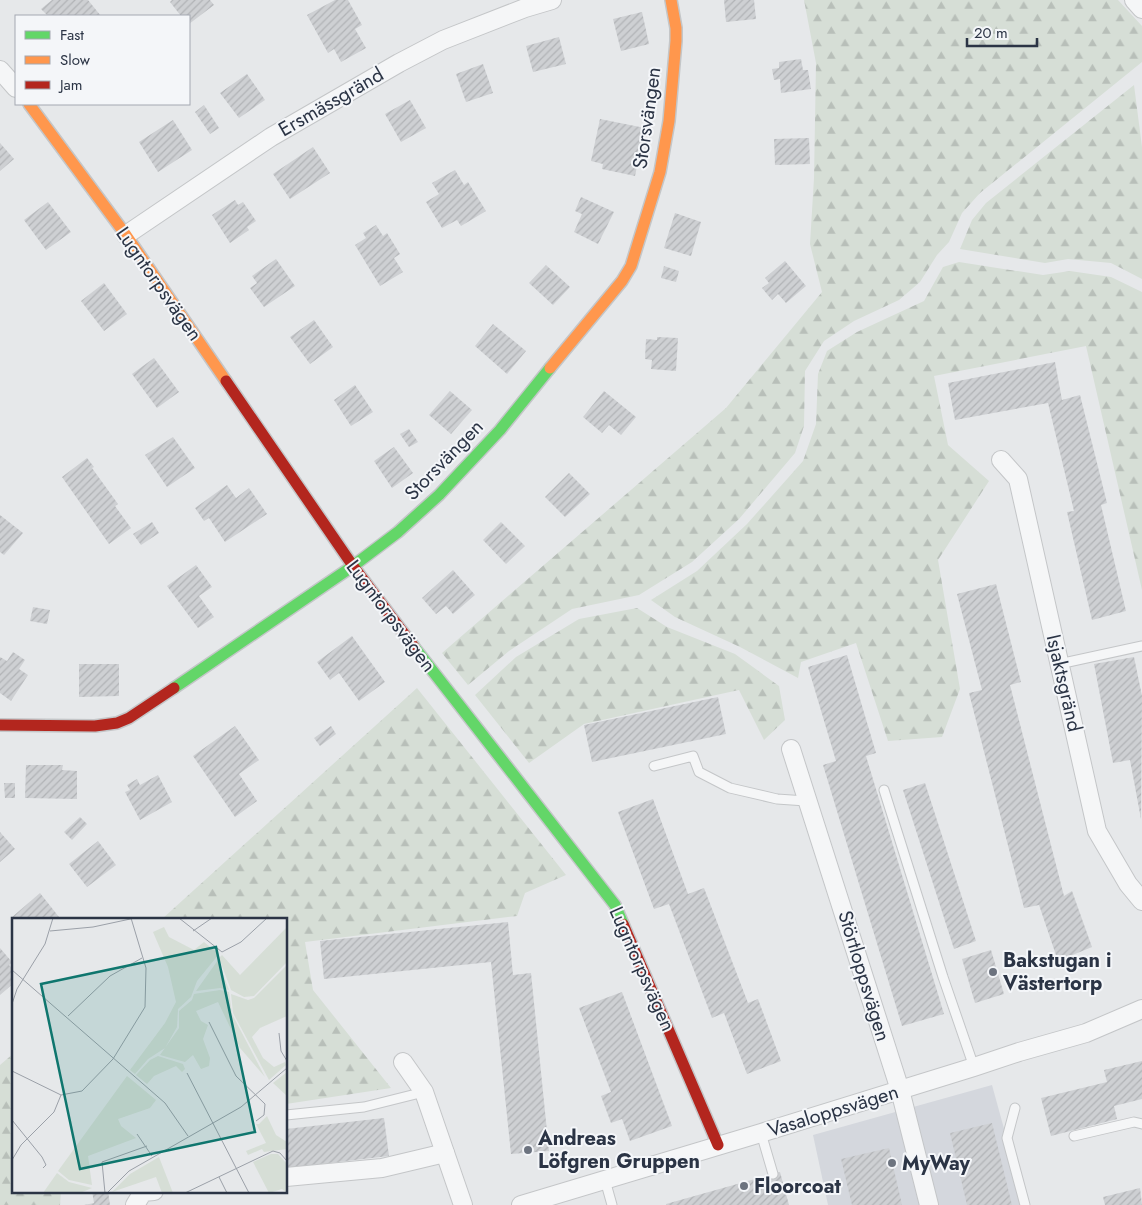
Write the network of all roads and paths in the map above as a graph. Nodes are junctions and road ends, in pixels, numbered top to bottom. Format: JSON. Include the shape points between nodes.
{"nodes":[{"id":1,"x":552,"y":0,"type":"edge"},
{"id":2,"x":671,"y":0,"type":"edge"},
{"id":3,"x":1134,"y":0,"type":"edge"},
{"id":4,"x":1142,"y":9,"type":"edge"},
{"id":5,"x":0,"y":70,"type":"edge"},
{"id":6,"x":15,"y":87,"type":"edge"},
{"id":7,"x":30,"y":105,"type":"edge"},
{"id":8,"x":126,"y":235,"type":"junction"},
{"id":9,"x":1001,"y":460,"type":"dead end"},
{"id":10,"x":353,"y":566,"type":"junction"},
{"id":11,"x":1142,"y":646,"type":"edge"},
{"id":12,"x":1059,"y":664,"type":"junction"},
{"id":13,"x":0,"y":725,"type":"edge"},
{"id":14,"x":791,"y":749,"type":"dead end"},
{"id":15,"x":654,"y":766,"type":"dead end"},
{"id":16,"x":884,"y":790,"type":"dead end"},
{"id":17,"x":806,"y":801,"type":"junction"},
{"id":18,"x":1142,"y":901,"type":"edge"},
{"id":19,"x":1142,"y":1009,"type":"edge"},
{"id":20,"x":403,"y":1062,"type":"dead end"},
{"id":21,"x":974,"y":1067,"type":"junction"},
{"id":22,"x":900,"y":1090,"type":"junction"},
{"id":23,"x":424,"y":1092,"type":"junction"},
{"id":24,"x":1015,"y":1108,"type":"dead end"},
{"id":25,"x":288,"y":1115,"type":"edge"},
{"id":26,"x":1142,"y":1124,"type":"edge"},
{"id":27,"x":761,"y":1133,"type":"junction"},
{"id":28,"x":1074,"y":1136,"type":"dead end"},
{"id":29,"x":718,"y":1145,"type":"junction"},
{"id":30,"x":445,"y":1153,"type":"junction"},
{"id":31,"x":773,"y":1174,"type":"dead end"},
{"id":32,"x":288,"y":1177,"type":"edge"},
{"id":33,"x":605,"y":1180,"type":"junction"},
{"id":34,"x":144,"y":1192,"type":"edge"},
{"id":35,"x":135,"y":1205,"type":"edge"},
{"id":36,"x":463,"y":1205,"type":"edge"},
{"id":37,"x":522,"y":1205,"type":"edge"},
{"id":38,"x":612,"y":1205,"type":"edge"},
{"id":39,"x":929,"y":1205,"type":"edge"},
{"id":40,"x":1025,"y":1205,"type":"edge"}],
"edges":[{"from":1,"to":8,"type":"street","name":"Ersmässgränd","via":[[443,40],[398,63],[271,136]]},
{"from":2,"to":10,"type":"street","name":"Storsvängen","via":[[676,41],[669,121],[660,172],[630,266],[622,281],[500,430],[432,501]]},
{"from":3,"to":4,"type":"street"},
{"from":5,"to":6,"type":"street"},
{"from":7,"to":8,"type":"street","name":"Lugntorpsvägen"},
{"from":8,"to":10,"type":"street","name":"Lugntorpsvägen"},
{"from":9,"to":12,"type":"street","name":"Isjaktsgränd","via":[[1018,479]]},
{"from":10,"to":13,"type":"street","name":"Storsvängen","via":[[152,704],[117,723],[78,727]]},
{"from":10,"to":29,"type":"street","name":"Lugntorpsvägen","via":[[615,905]]},
{"from":11,"to":12,"type":"lane"},
{"from":12,"to":18,"type":"street","name":"Isjaktsgränd","via":[[1097,831],[1128,884]]},
{"from":14,"to":17,"type":"street","name":"Störtloppsvägen"},
{"from":15,"to":17,"type":"lane","via":[[693,756],[700,772],[730,788],[777,799]]},
{"from":16,"to":21,"type":"lane"},
{"from":17,"to":22,"type":"street","name":"Störtloppsvägen"},
{"from":19,"to":21,"type":"street","name":"Vasaloppsvägen","via":[[1086,1033]]},
{"from":20,"to":23,"type":"street"},
{"from":21,"to":22,"type":"street","name":"Vasaloppsvägen"},
{"from":22,"to":27,"type":"street","name":"Vasaloppsvägen"},
{"from":22,"to":39,"type":"street","name":"Störtloppsvägen"},
{"from":23,"to":25,"type":"lane","via":[[364,1107]]},
{"from":23,"to":30,"type":"street"},
{"from":24,"to":40,"type":"lane","via":[[1007,1138]]},
{"from":26,"to":28,"type":"lane","via":[[1134,1122]]},
{"from":27,"to":29,"type":"street","name":"Vasaloppsvägen"},
{"from":27,"to":31,"type":"lane"},
{"from":29,"to":33,"type":"street","name":"Vasaloppsvägen"},
{"from":30,"to":32,"type":"street","via":[[382,1168]]},
{"from":30,"to":36,"type":"street"},
{"from":33,"to":37,"type":"street","name":"Vasaloppsvägen"},
{"from":33,"to":38,"type":"lane"},
{"from":34,"to":35,"type":"street"}]}
